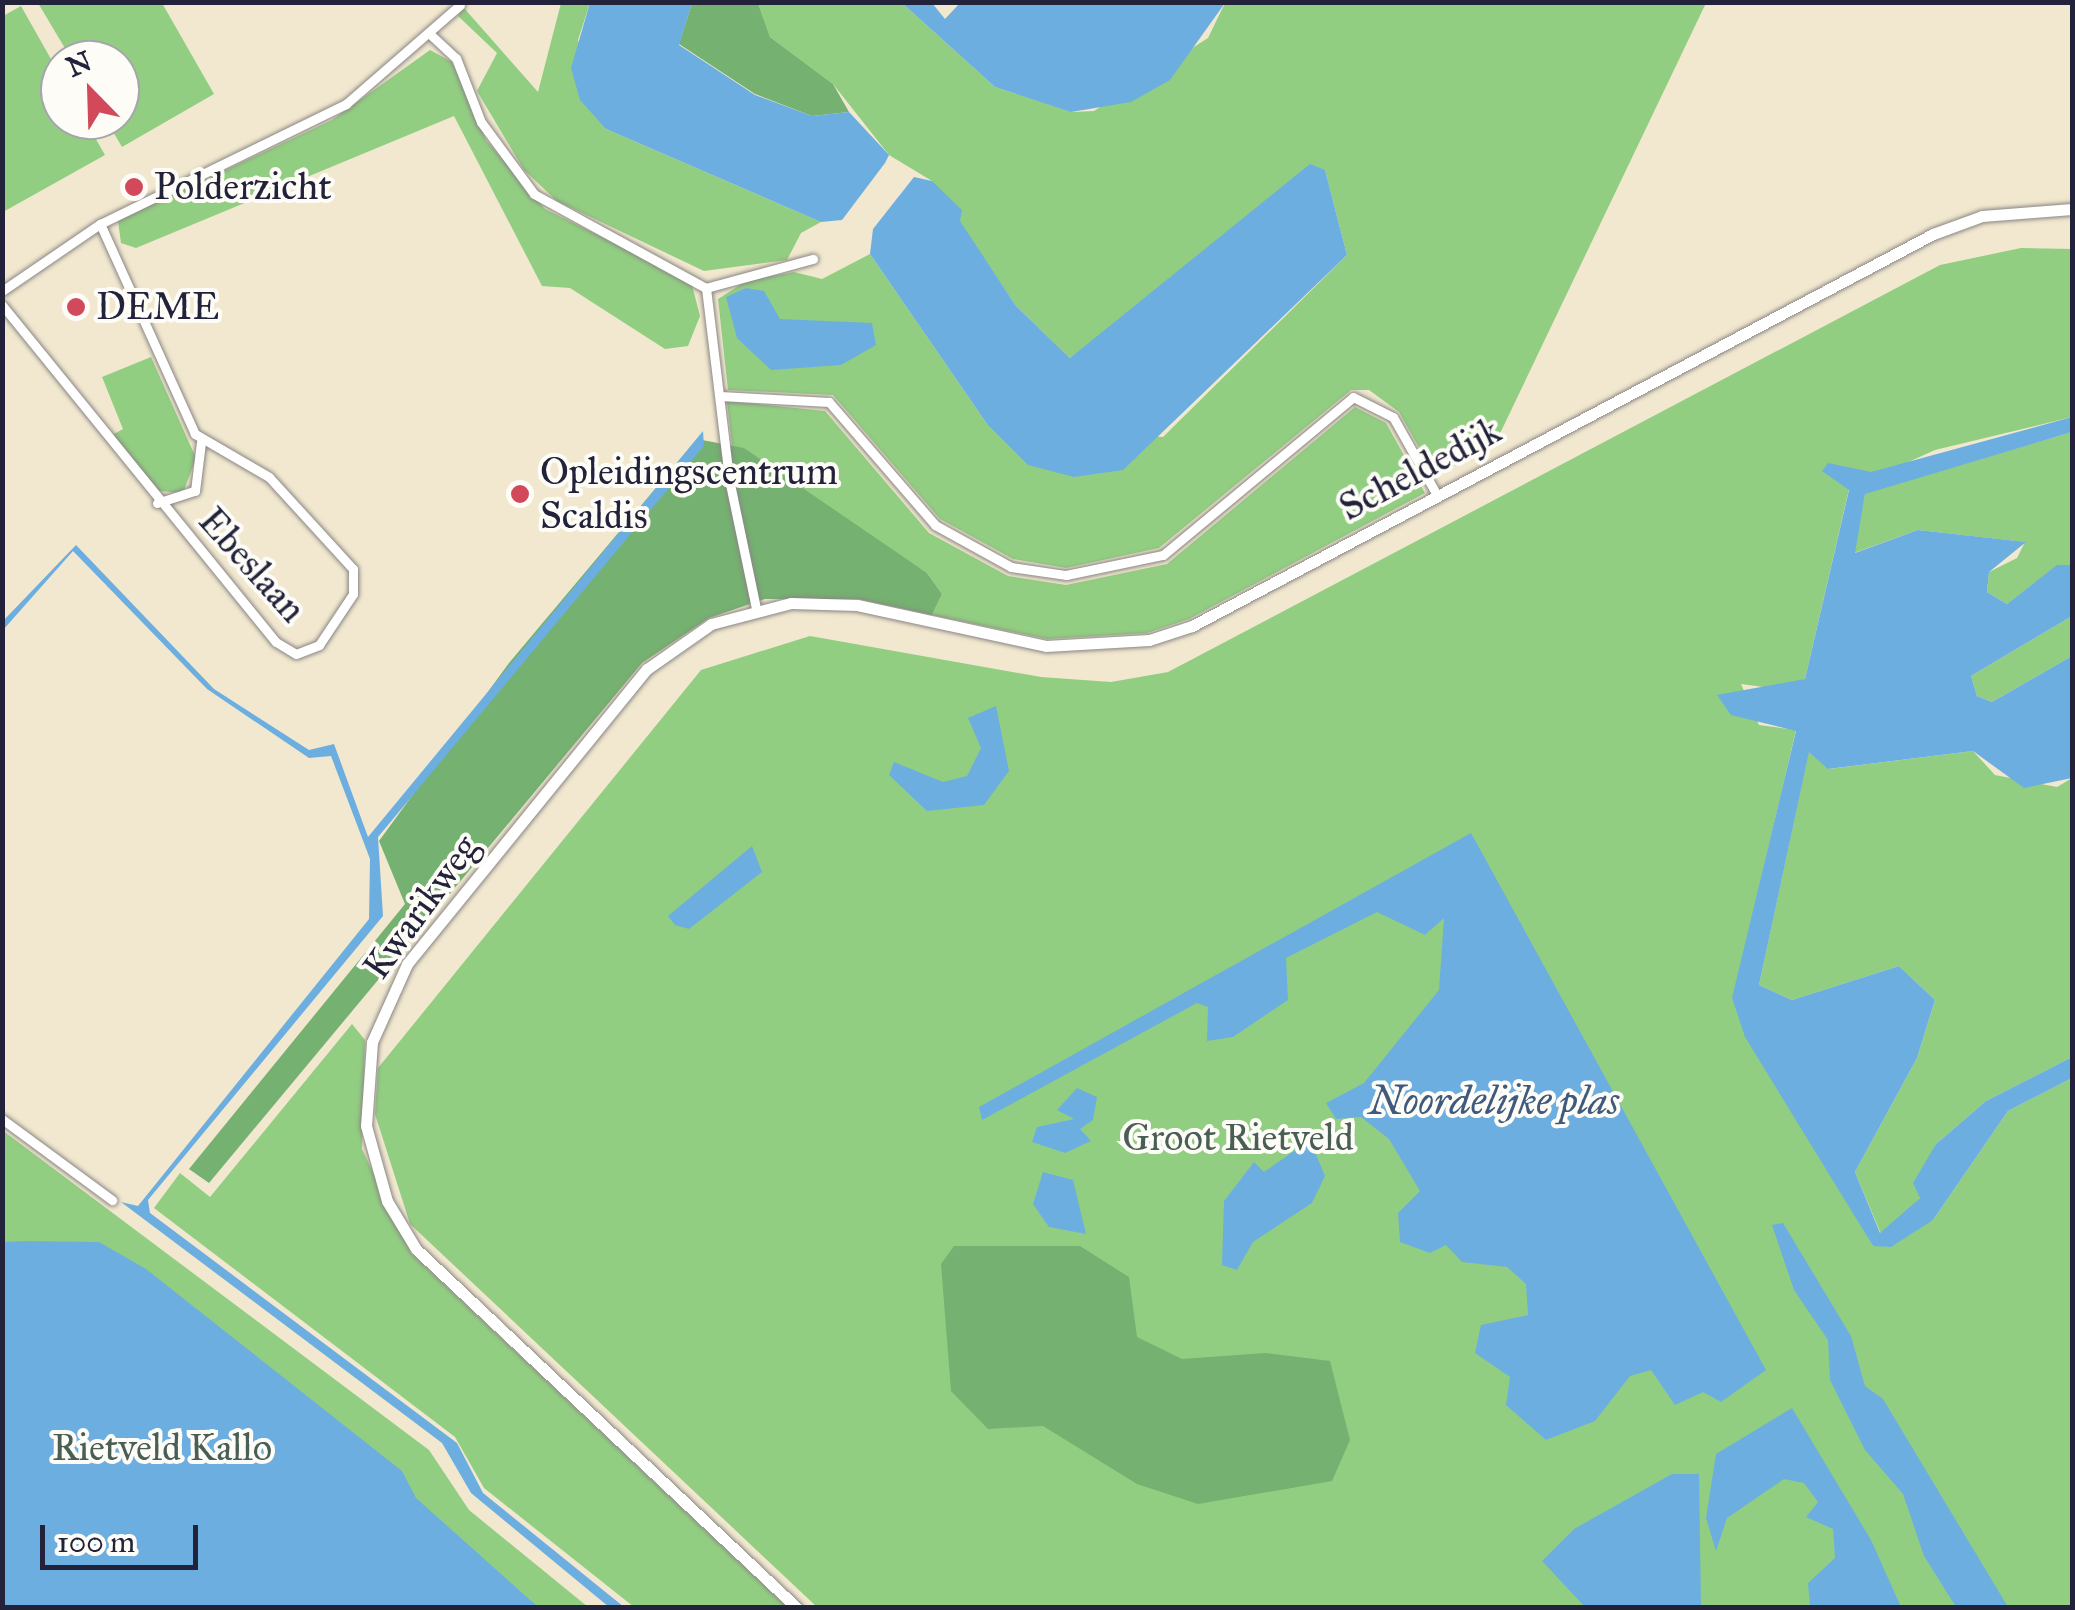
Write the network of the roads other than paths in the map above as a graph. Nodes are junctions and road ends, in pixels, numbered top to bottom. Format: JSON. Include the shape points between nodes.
{"nodes":[{"id":1,"x":460,"y":5,"type":"dead end"},
{"id":2,"x":432,"y":36,"type":"junction"},
{"id":3,"x":2072,"y":209,"type":"edge"},
{"id":4,"x":100,"y":224,"type":"junction"},
{"id":5,"x":813,"y":259,"type":"dead end"},
{"id":6,"x":706,"y":288,"type":"junction"},
{"id":7,"x":2,"y":292,"type":"edge"},
{"id":8,"x":2,"y":305,"type":"edge"},
{"id":9,"x":720,"y":396,"type":"junction"},
{"id":10,"x":201,"y":442,"type":"junction"},
{"id":11,"x":1436,"y":495,"type":"junction"},
{"id":12,"x":158,"y":503,"type":"junction"},
{"id":13,"x":761,"y":607,"type":"junction"},
{"id":14,"x":2,"y":1119,"type":"edge"},
{"id":15,"x":112,"y":1200,"type":"dead end"},
{"id":16,"x":797,"y":1608,"type":"edge"}],
"edges":[{"from":1,"to":2,"type":"street"},
{"from":2,"to":4,"type":"street","via":[[299,132]]},
{"from":2,"to":6,"type":"street","via":[[456,58],[481,122],[534,194]]},
{"from":3,"to":11,"type":"street","name":"Scheldedijk","via":[[1982,216],[1933,234]]},
{"from":4,"to":7,"type":"street"},
{"from":4,"to":10,"type":"street"},
{"from":5,"to":6,"type":"street"},
{"from":6,"to":9,"type":"street"},
{"from":8,"to":12,"type":"street","name":"Ebeslaan"},
{"from":9,"to":11,"type":"street","via":[[829,402],[935,525],[1011,566],[1066,576],[1162,555],[1353,398],[1393,417]]},
{"from":9,"to":13,"type":"street"},
{"from":10,"to":12,"type":"street","name":"Ebeslaan","via":[[195,491]]},
{"from":10,"to":12,"type":"street","name":"Ebeslaan","via":[[268,477],[353,569],[353,594],[319,645],[296,654],[276,642]]},
{"from":11,"to":13,"type":"street","name":"Scheldedijk","via":[[1149,640],[1046,646],[857,606]]},
{"from":13,"to":16,"type":"street","name":"Kwarikweg","via":[[712,624],[647,669],[407,964],[372,1042],[366,1126],[387,1201],[416,1249]]},
{"from":14,"to":15,"type":"street"}]}
